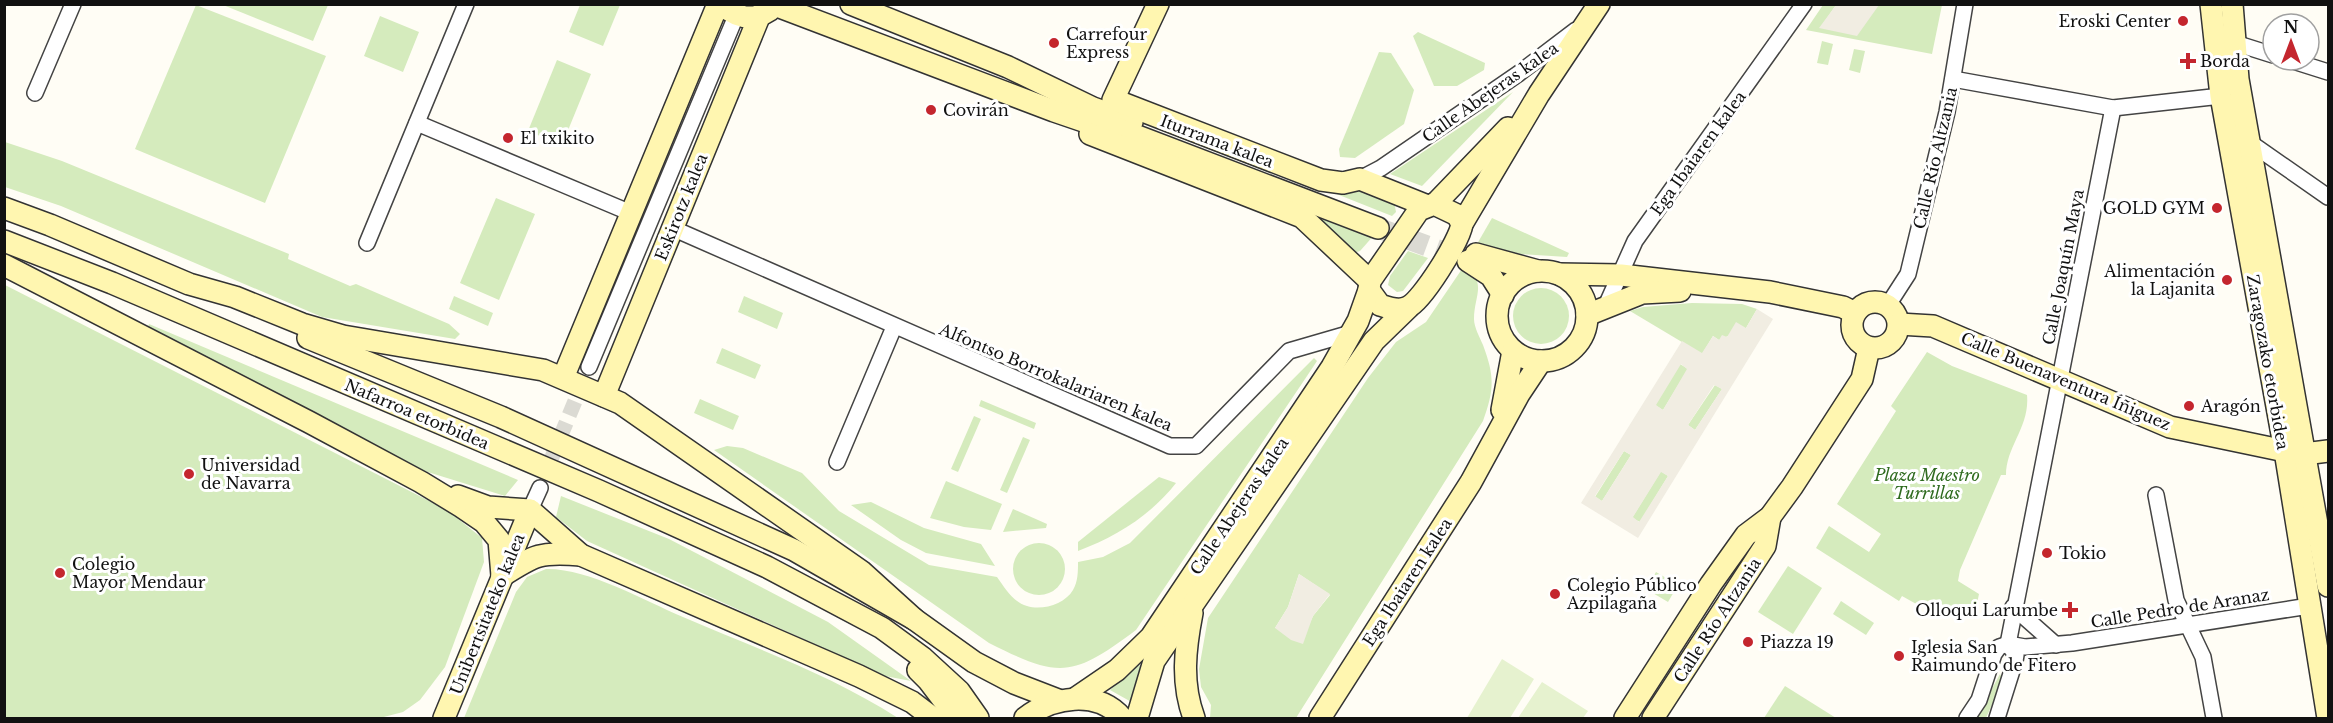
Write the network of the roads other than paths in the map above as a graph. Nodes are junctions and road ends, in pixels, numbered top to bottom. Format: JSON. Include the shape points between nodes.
{"nodes":[{"id":1,"x":73,"y":4,"type":"edge"},
{"id":2,"x":466,"y":4,"type":"edge"},
{"id":3,"x":851,"y":4,"type":"edge"},
{"id":4,"x":1158,"y":4,"type":"edge"},
{"id":5,"x":1804,"y":4,"type":"edge"},
{"id":6,"x":1965,"y":4,"type":"edge"},
{"id":7,"x":2211,"y":4,"type":"edge"},
{"id":8,"x":2232,"y":4,"type":"edge"},
{"id":9,"x":777,"y":5,"type":"edge"},
{"id":10,"x":725,"y":8,"type":"edge"},
{"id":11,"x":1593,"y":13,"type":"edge"},
{"id":12,"x":759,"y":17,"type":"junction"},
{"id":13,"x":2235,"y":43,"type":"junction"},
{"id":14,"x":2261,"y":51,"type":"edge"},
{"id":15,"x":1008,"y":67,"type":"junction"},
{"id":16,"x":1953,"y":79,"type":"junction"},
{"id":17,"x":35,"y":93,"type":"dead end"},
{"id":18,"x":1539,"y":94,"type":"junction"},
{"id":19,"x":2221,"y":96,"type":"junction"},
{"id":20,"x":1113,"y":100,"type":"junction"},
{"id":21,"x":2113,"y":108,"type":"junction"},
{"id":22,"x":1054,"y":111,"type":"junction"},
{"id":23,"x":417,"y":123,"type":"junction"},
{"id":24,"x":2249,"y":142,"type":"junction"},
{"id":25,"x":1360,"y":178,"type":"junction"},
{"id":26,"x":2328,"y":196,"type":"edge"},
{"id":27,"x":1430,"y":205,"type":"junction"},
{"id":28,"x":4,"y":208,"type":"edge"},
{"id":29,"x":631,"y":213,"type":"junction"},
{"id":30,"x":1462,"y":224,"type":"junction"},
{"id":31,"x":672,"y":228,"type":"junction"},
{"id":32,"x":4,"y":241,"type":"edge"},
{"id":33,"x":367,"y":243,"type":"dead end"},
{"id":34,"x":4,"y":265,"type":"edge"},
{"id":35,"x":1538,"y":271,"type":"junction"},
{"id":36,"x":1559,"y":274,"type":"junction"},
{"id":37,"x":1621,"y":275,"type":"junction"},
{"id":38,"x":1370,"y":285,"type":"junction"},
{"id":39,"x":1726,"y":289,"type":"junction"},
{"id":40,"x":204,"y":290,"type":"junction"},
{"id":41,"x":1503,"y":295,"type":"junction"},
{"id":42,"x":1888,"y":305,"type":"junction"},
{"id":43,"x":1408,"y":308,"type":"junction"},
{"id":44,"x":1596,"y":311,"type":"junction"},
{"id":45,"x":1855,"y":313,"type":"junction"},
{"id":46,"x":1899,"y":324,"type":"junction"},
{"id":47,"x":894,"y":327,"type":"junction"},
{"id":48,"x":1351,"y":333,"type":"junction"},
{"id":49,"x":1308,"y":344,"type":"junction"},
{"id":50,"x":1869,"y":348,"type":"junction"},
{"id":51,"x":1513,"y":351,"type":"junction"},
{"id":52,"x":1338,"y":358,"type":"junction"},
{"id":53,"x":1541,"y":361,"type":"junction"},
{"id":54,"x":589,"y":368,"type":"tunnel mouth"},
{"id":55,"x":563,"y":378,"type":"junction"},
{"id":56,"x":2059,"y":378,"type":"junction"},
{"id":57,"x":604,"y":396,"type":"junction"},
{"id":58,"x":1493,"y":446,"type":"junction"},
{"id":59,"x":2328,"y":451,"type":"edge"},
{"id":60,"x":2294,"y":453,"type":"junction"},
{"id":61,"x":837,"y":462,"type":"dead end"},
{"id":62,"x":421,"y":482,"type":"junction"},
{"id":63,"x":540,"y":488,"type":"tunnel mouth"},
{"id":64,"x":2156,"y":495,"type":"dead end"},
{"id":65,"x":530,"y":510,"type":"junction"},
{"id":66,"x":1770,"y":518,"type":"junction"},
{"id":67,"x":581,"y":555,"type":"junction"},
{"id":68,"x":502,"y":576,"type":"junction"},
{"id":69,"x":2328,"y":586,"type":"edge"},
{"id":70,"x":824,"y":599,"type":"junction"},
{"id":71,"x":2309,"y":606,"type":"junction"},
{"id":72,"x":2013,"y":607,"type":"junction"},
{"id":73,"x":1192,"y":609,"type":"junction"},
{"id":74,"x":914,"y":619,"type":"junction"},
{"id":75,"x":2188,"y":624,"type":"junction"},
{"id":76,"x":2008,"y":644,"type":"junction"},
{"id":77,"x":2056,"y":645,"type":"junction"},
{"id":78,"x":1067,"y":699,"type":"junction"},
{"id":79,"x":444,"y":718,"type":"edge"},
{"id":80,"x":933,"y":718,"type":"edge"},
{"id":81,"x":957,"y":718,"type":"edge"},
{"id":82,"x":978,"y":718,"type":"edge"},
{"id":83,"x":1025,"y":718,"type":"edge"},
{"id":84,"x":1122,"y":718,"type":"edge"},
{"id":85,"x":1137,"y":718,"type":"edge"},
{"id":86,"x":1194,"y":718,"type":"edge"},
{"id":87,"x":1320,"y":718,"type":"edge"},
{"id":88,"x":1625,"y":718,"type":"edge"},
{"id":89,"x":1653,"y":718,"type":"edge"},
{"id":90,"x":1967,"y":718,"type":"edge"},
{"id":91,"x":1997,"y":718,"type":"edge"},
{"id":92,"x":2214,"y":718,"type":"edge"},
{"id":93,"x":2328,"y":718,"type":"edge"}],
"edges":[{"from":1,"to":17,"type":"street"},
{"from":2,"to":23,"type":"street"},
{"from":3,"to":15,"type":"main road","name":"Iturrama kalea"},
{"from":4,"to":20,"type":"main road"},
{"from":5,"to":37,"type":"street","name":"Ega Ibaiaren kalea","via":[[1635,241]]},
{"from":6,"to":16,"type":"street","name":"Calle Río Altzania"},
{"from":7,"to":19,"type":"main road","name":"Zaragozako etorbidea"},
{"from":8,"to":13,"type":"main road","name":"Zaragozako etorbidea"},
{"from":9,"to":12,"type":"main road"},
{"from":9,"to":22,"type":"main road","name":"Iturrama kalea"},
{"from":10,"to":12,"type":"main road"},
{"from":10,"to":29,"type":"main road"},
{"from":10,"to":54,"type":"street","name":"Eskirotz kalea"},
{"from":11,"to":18,"type":"main road","name":"Calle Abejeras kalea"},
{"from":11,"to":25,"type":"street","name":"Calle Abejeras kalea","via":[[1518,74],[1381,168]]},
{"from":12,"to":31,"type":"main road","name":"Eskirotz kalea"},
{"from":13,"to":14,"type":"street"},
{"from":13,"to":24,"type":"main road","name":"Zaragozako etorbidea"},
{"from":15,"to":20,"type":"main road","name":"Iturrama kalea"},
{"from":15,"to":22,"type":"main road","name":"Iturrama kalea","via":[[1093,108],[1382,224],[1119,129]]},
{"from":16,"to":21,"type":"street"},
{"from":16,"to":42,"type":"street","name":"Calle Río Altzania","via":[[1908,274]]},
{"from":18,"to":27,"type":"main road","name":"Calle Abejeras kalea"},
{"from":18,"to":30,"type":"main road","name":"Calle Abejeras kalea"},
{"from":19,"to":21,"type":"street"},
{"from":19,"to":60,"type":"main road","name":"Zaragozako etorbidea"},
{"from":20,"to":25,"type":"main road","name":"Iturrama kalea","via":[[1321,180],[1342,183]]},
{"from":21,"to":56,"type":"street","name":"Calle Joaquín Maya"},
{"from":22,"to":38,"type":"main road","name":"Iturrama kalea","via":[[1077,128],[1302,217]]},
{"from":23,"to":29,"type":"street"},
{"from":23,"to":33,"type":"street"},
{"from":24,"to":26,"type":"street"},
{"from":24,"to":60,"type":"main road","name":"Zaragozako etorbidea"},
{"from":25,"to":27,"type":"main road","name":"Iturrama kalea"},
{"from":27,"to":30,"type":"main road","name":"Iturrama kalea","via":[[1457,215]]},
{"from":27,"to":38,"type":"main road","name":"Calle Abejeras kalea","via":[[1419,210]]},
{"from":28,"to":40,"type":"main road","name":"Nafarroa etorbidea"},
{"from":29,"to":55,"type":"main road"},
{"from":30,"to":43,"type":"main road","name":"Calle Abejeras kalea","via":[[1457,240]]},
{"from":31,"to":47,"type":"street","name":"Alfontso Borrokalariaren kalea"},
{"from":31,"to":57,"type":"main road","name":"Eskirotz kalea"},
{"from":32,"to":70,"type":"main road","name":"Nafarroa etorbidea","via":[[112,283],[599,491],[767,567]]},
{"from":34,"to":62,"type":"main road"},
{"from":35,"to":36,"type":"main road"},
{"from":35,"to":41,"type":"main road","via":[[1514,280]]},
{"from":35,"to":41,"type":"main road","via":[[1472,258],[1491,276]]},
{"from":36,"to":37,"type":"main road"},
{"from":36,"to":44,"type":"main road","via":[[1573,283]]},
{"from":37,"to":39,"type":"main road"},
{"from":37,"to":44,"type":"street","name":"Ega Ibaiaren kalea"},
{"from":38,"to":43,"type":"main road","name":"Iturrama kalea","via":[[1380,305]]},
{"from":38,"to":48,"type":"main road","name":"Calle Abejeras kalea","via":[[1359,321]]},
{"from":39,"to":44,"type":"main road","via":[[1642,293]]},
{"from":39,"to":45,"type":"main road","via":[[1770,292]]},
{"from":40,"to":55,"type":"main road","name":"Nafarroa etorbidea","via":[[235,297],[343,336],[543,369]]},
{"from":40,"to":74,"type":"main road","name":"Nafarroa etorbidea","via":[[228,305],[501,417],[794,550]]},
{"from":41,"to":51,"type":"main road","via":[[1498,305],[1499,330]]},
{"from":42,"to":45,"type":"main road","via":[[1866,303]]},
{"from":42,"to":46,"type":"main road"},
{"from":43,"to":73,"type":"main road","name":"Calle Abejeras kalea","via":[[1374,341]]},
{"from":44,"to":53,"type":"main road","via":[[1574,348],[1563,357]]},
{"from":45,"to":50,"type":"main road","via":[[1853,334]]},
{"from":46,"to":50,"type":"main road","via":[[1890,344]]},
{"from":46,"to":56,"type":"main road","name":"Calle Buenaventura Íñiguez","via":[[1933,326]]},
{"from":47,"to":49,"type":"street","name":"Alfontso Borrokalariaren kalea","via":[[1170,446],[1196,446],[1277,360]]},
{"from":47,"to":61,"type":"street"},
{"from":48,"to":49,"type":"street","name":"Alfontso Borrokalariaren kalea"},
{"from":48,"to":52,"type":"main road","name":"Calle Abejeras kalea"},
{"from":49,"to":52,"type":"street","via":[[1320,346]]},
{"from":50,"to":66,"type":"main road","name":"Calle Río Altzania","via":[[1862,379]]},
{"from":51,"to":53,"type":"main road"},
{"from":51,"to":58,"type":"main road","name":"Ega Ibaiaren kalea"},
{"from":52,"to":78,"type":"main road","name":"Calle Abejeras kalea","via":[[1151,637],[1117,670]]},
{"from":53,"to":58,"type":"main road","name":"Ega Ibaiaren kalea"},
{"from":55,"to":57,"type":"main road","name":"Nafarroa etorbidea"},
{"from":56,"to":60,"type":"main road","name":"Calle Buenaventura Íñiguez","via":[[2170,427]]},
{"from":56,"to":72,"type":"street","name":"Calle Joaquín Maya"},
{"from":57,"to":74,"type":"main road","name":"Nafarroa etorbidea","via":[[620,403],[852,565]]},
{"from":58,"to":87,"type":"main road","name":"Ega Ibaiaren kalea"},
{"from":59,"to":60,"type":"main road","name":"Calle Buenaventura Íñiguez"},
{"from":60,"to":69,"type":"main road","name":"Zaragozako etorbidea"},
{"from":60,"to":71,"type":"main road","name":"Zaragozako etorbidea"},
{"from":62,"to":65,"type":"main road","via":[[488,507]]},
{"from":62,"to":68,"type":"main road","via":[[484,522],[499,540]]},
{"from":63,"to":65,"type":"street"},
{"from":64,"to":75,"type":"street","via":[[2176,600]]},
{"from":65,"to":67,"type":"main road"},
{"from":65,"to":68,"type":"main road","name":"Unibertsitateko kalea"},
{"from":66,"to":88,"type":"main road","name":"Calle Río Altzania","via":[[1746,535]]},
{"from":66,"to":89,"type":"main road","name":"Calle Río Altzania","via":[[1765,546]]},
{"from":67,"to":68,"type":"main road","via":[[548,552]]},
{"from":67,"to":80,"type":"main road","via":[[859,676],[912,702]]},
{"from":68,"to":79,"type":"main road","name":"Unibertsitateko kalea"},
{"from":70,"to":81,"type":"main road","name":"Nafarroa etorbidea","via":[[893,648],[928,680]]},
{"from":70,"to":82,"type":"main road","name":"Nafarroa etorbidea","via":[[882,628],[923,658],[959,691]]},
{"from":71,"to":75,"type":"street","name":"Calle Pedro de Aranaz"},
{"from":71,"to":93,"type":"main road","name":"Zaragozako etorbidea"},
{"from":72,"to":76,"type":"street","name":"Calle Joaquín Maya"},
{"from":72,"to":77,"type":"street"},
{"from":73,"to":85,"type":"main road","name":"Calle Abejeras kalea","via":[[1154,661]]},
{"from":73,"to":86,"type":"main road","via":[[1185,670],[1187,700]]},
{"from":74,"to":78,"type":"main road","name":"Nafarroa etorbidea","via":[[974,662],[1014,683]]},
{"from":75,"to":77,"type":"street","name":"Calle Pedro de Aranaz"},
{"from":75,"to":92,"type":"street","via":[[2203,657]]},
{"from":76,"to":77,"type":"street","name":"Calle Pedro de Aranaz"},
{"from":76,"to":90,"type":"street","via":[[1994,654],[1979,700]]},
{"from":76,"to":91,"type":"street","name":"Calle Joaquín Maya","via":[[2016,654],[2015,661]]},
{"from":78,"to":83,"type":"main road","name":"Calle Abejeras kalea","via":[[1037,708]]},
{"from":78,"to":84,"type":"main road","name":"Nafarroa etorbidea","via":[[1099,703]]}]}
